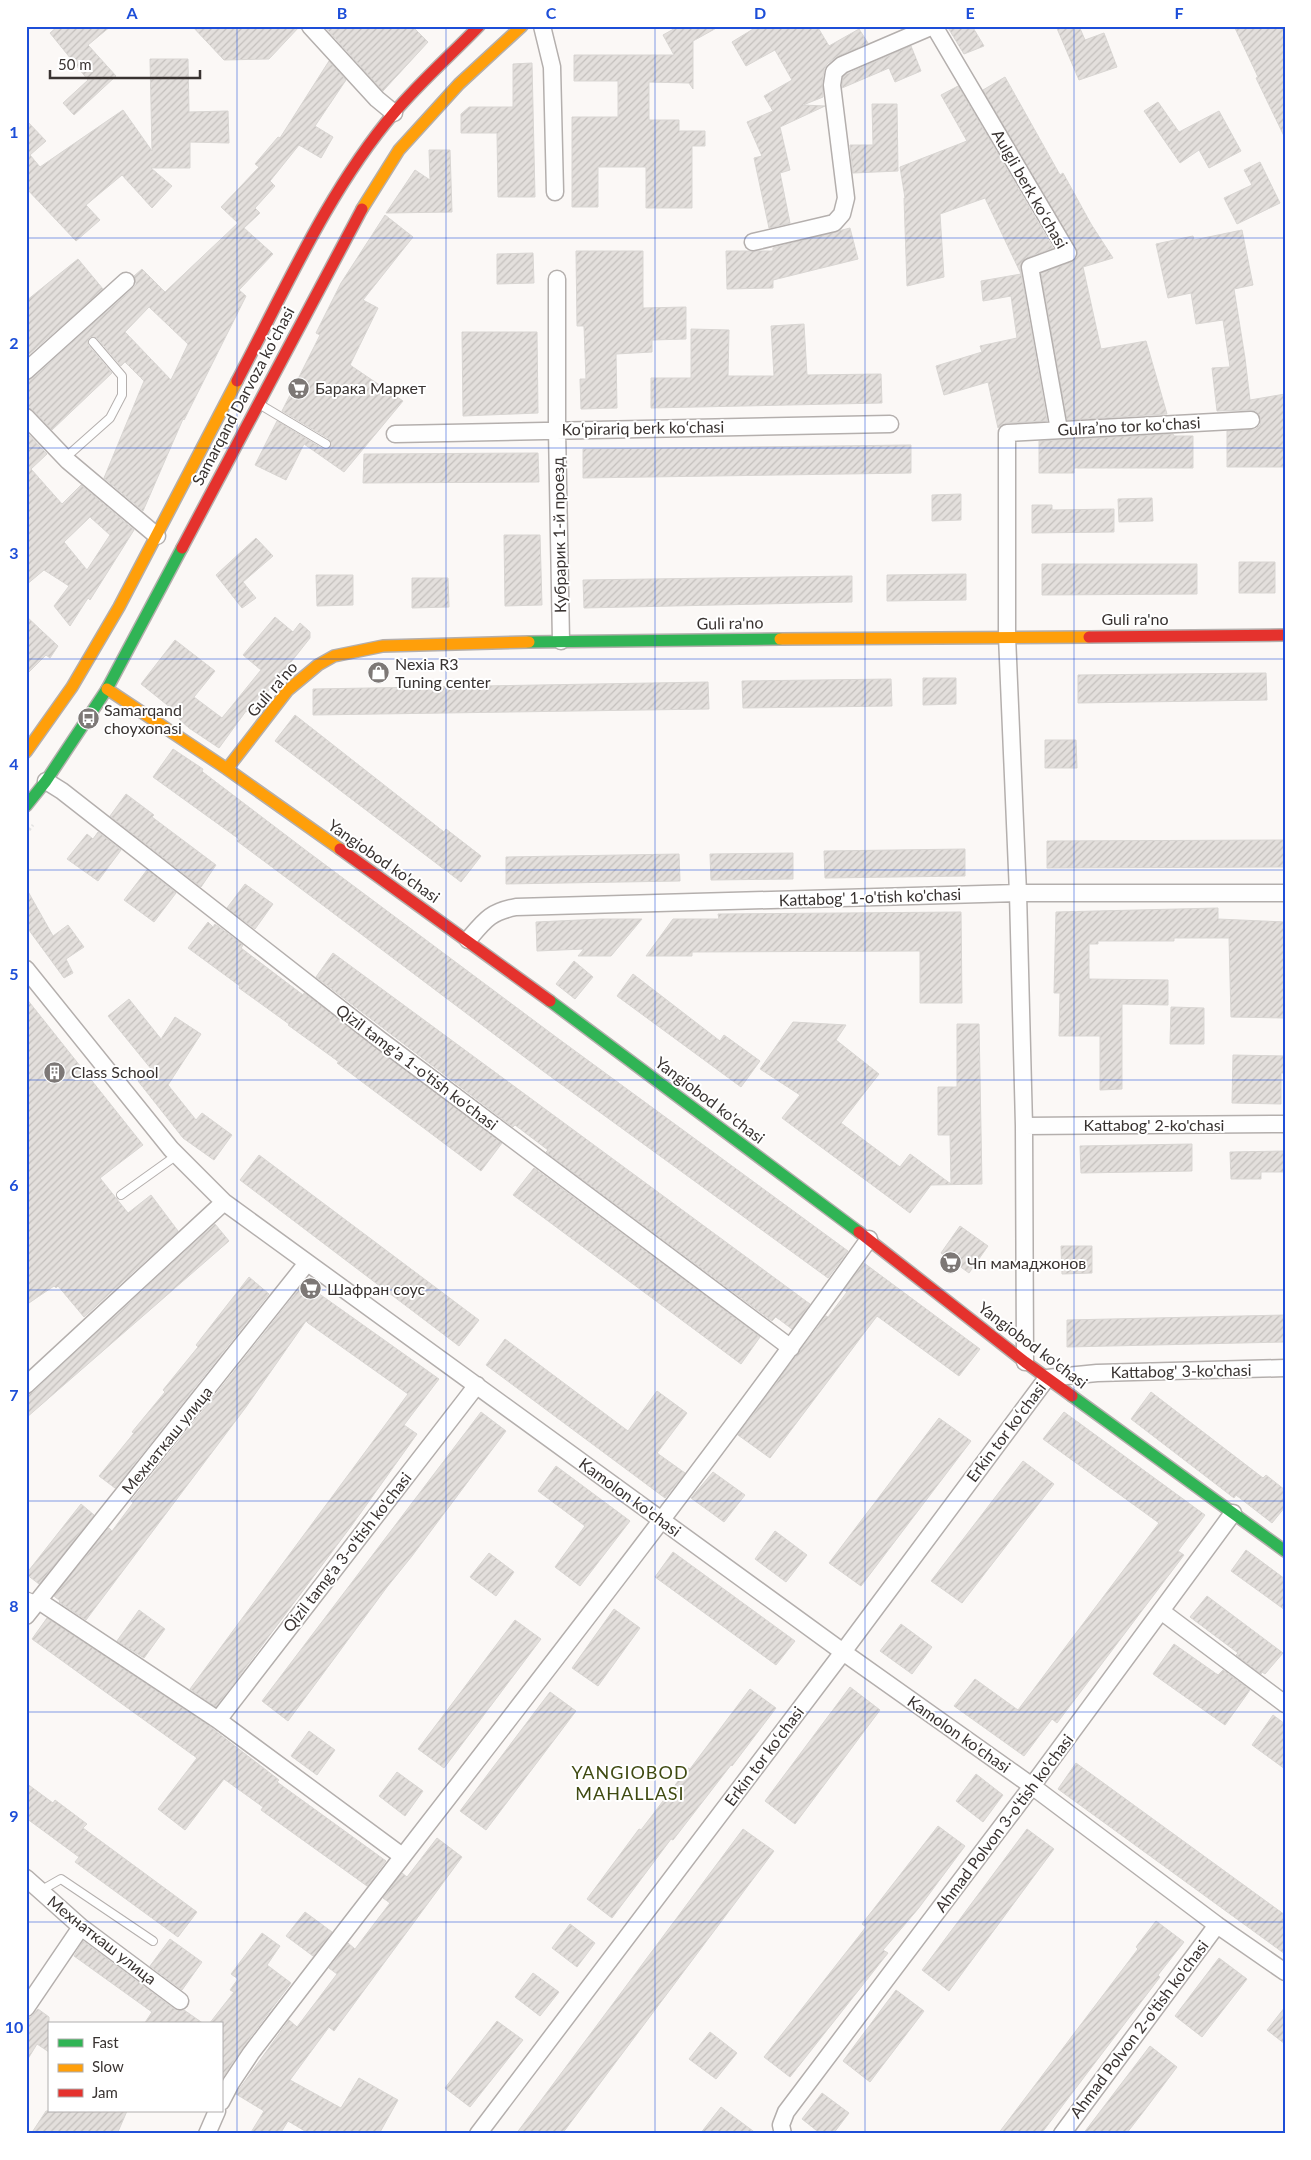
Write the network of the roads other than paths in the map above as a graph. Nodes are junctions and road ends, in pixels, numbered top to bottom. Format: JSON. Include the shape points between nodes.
{"nodes":[{"id":1,"x":310,"y":26,"type":"edge"},
{"id":2,"x":479,"y":26,"type":"edge"},
{"id":3,"x":522,"y":26,"type":"edge"},
{"id":4,"x":542,"y":26,"type":"edge"},
{"id":5,"x":934,"y":26,"type":"edge"},
{"id":6,"x":394,"y":113,"type":"junction"},
{"id":7,"x":555,"y":192,"type":"dead end"},
{"id":8,"x":753,"y":242,"type":"dead end"},
{"id":9,"x":556,"y":279,"type":"dead end"},
{"id":10,"x":126,"y":281,"type":"dead end"},
{"id":11,"x":93,"y":342,"type":"dead end"},
{"id":12,"x":26,"y":371,"type":"edge"},
{"id":13,"x":257,"y":403,"type":"junction"},
{"id":14,"x":26,"y":417,"type":"edge"},
{"id":15,"x":1251,"y":420,"type":"dead end"},
{"id":16,"x":890,"y":424,"type":"dead end"},
{"id":17,"x":557,"y":430,"type":"junction"},
{"id":18,"x":1059,"y":430,"type":"junction"},
{"id":19,"x":395,"y":434,"type":"dead end"},
{"id":20,"x":326,"y":444,"type":"dead end"},
{"id":21,"x":65,"y":458,"type":"junction"},
{"id":22,"x":157,"y":536,"type":"junction"},
{"id":23,"x":1285,"y":635,"type":"edge"},
{"id":24,"x":1007,"y":636,"type":"junction"},
{"id":25,"x":561,"y":641,"type":"junction"},
{"id":26,"x":107,"y":689,"type":"junction"},
{"id":27,"x":26,"y":752,"type":"edge"},
{"id":28,"x":227,"y":769,"type":"junction"},
{"id":29,"x":46,"y":781,"type":"junction"},
{"id":30,"x":26,"y":806,"type":"edge"},
{"id":31,"x":1018,"y":893,"type":"junction"},
{"id":32,"x":1285,"y":893,"type":"edge"},
{"id":33,"x":468,"y":940,"type":"junction"},
{"id":34,"x":26,"y":969,"type":"edge"},
{"id":35,"x":1285,"y":1124,"type":"edge"},
{"id":36,"x":1024,"y":1126,"type":"junction"},
{"id":37,"x":177,"y":1155,"type":"junction"},
{"id":38,"x":121,"y":1195,"type":"dead end"},
{"id":39,"x":224,"y":1202,"type":"junction"},
{"id":40,"x":869,"y":1239,"type":"junction"},
{"id":41,"x":307,"y":1264,"type":"junction"},
{"id":42,"x":791,"y":1348,"type":"junction"},
{"id":43,"x":1025,"y":1362,"type":"junction"},
{"id":44,"x":1285,"y":1368,"type":"edge"},
{"id":45,"x":1047,"y":1378,"type":"junction"},
{"id":46,"x":26,"y":1385,"type":"edge"},
{"id":47,"x":477,"y":1385,"type":"junction"},
{"id":48,"x":1233,"y":1513,"type":"junction"},
{"id":49,"x":661,"y":1520,"type":"junction"},
{"id":50,"x":1285,"y":1551,"type":"edge"},
{"id":51,"x":32,"y":1598,"type":"edge"},
{"id":52,"x":1161,"y":1611,"type":"junction"},
{"id":53,"x":26,"y":1616,"type":"edge"},
{"id":54,"x":843,"y":1652,"type":"junction"},
{"id":55,"x":1285,"y":1704,"type":"edge"},
{"id":56,"x":218,"y":1720,"type":"junction"},
{"id":57,"x":1032,"y":1786,"type":"junction"},
{"id":58,"x":402,"y":1856,"type":"junction"},
{"id":59,"x":26,"y":1878,"type":"edge"},
{"id":60,"x":40,"y":1891,"type":"junction"},
{"id":61,"x":1217,"y":1924,"type":"junction"},
{"id":62,"x":81,"y":1926,"type":"junction"},
{"id":63,"x":154,"y":1941,"type":"dead end"},
{"id":64,"x":1285,"y":1972,"type":"edge"},
{"id":65,"x":180,"y":2000,"type":"dead end"},
{"id":66,"x":26,"y":2008,"type":"edge"},
{"id":67,"x":222,"y":2100,"type":"edge"},
{"id":68,"x":217,"y":2112,"type":"edge"},
{"id":69,"x":207,"y":2134,"type":"edge"},
{"id":70,"x":478,"y":2134,"type":"edge"},
{"id":71,"x":784,"y":2134,"type":"edge"},
{"id":72,"x":1062,"y":2134,"type":"edge"}],
"edges":[{"from":1,"to":6,"type":"street","via":[[377,99]]},
{"from":2,"to":6,"type":"street","name":"Samarqand Darvoza koʻchasi"},
{"from":3,"to":13,"type":"street","name":"Samarqand Darvoza koʻchasi","via":[[459,84],[399,150],[354,223]]},
{"from":4,"to":7,"type":"street","via":[[552,68]]},
{"from":5,"to":8,"type":"street","via":[[834,72],[832,85],[846,198],[842,214],[834,223]]},
{"from":5,"to":18,"type":"street","name":"Aulgli berk koʻchasi","via":[[1068,253],[1030,267]]},
{"from":6,"to":22,"type":"street","name":"Samarqand Darvoza koʻchasi","via":[[328,208]]},
{"from":9,"to":17,"type":"street","name":"Кубрарик 1-й проезд"},
{"from":10,"to":12,"type":"street"},
{"from":11,"to":21,"type":"lane","via":[[122,376],[122,395],[110,418]]},
{"from":13,"to":20,"type":"lane"},
{"from":13,"to":26,"type":"street","name":"Samarqand Darvoza koʻchasi"},
{"from":14,"to":21,"type":"street"},
{"from":15,"to":18,"type":"street","name":"Gulraʼno tor koʻchasi"},
{"from":16,"to":17,"type":"street","name":"Koʻpirariq berk koʻchasi"},
{"from":17,"to":19,"type":"street","name":"Koʻpirariq berk koʻchasi"},
{"from":17,"to":25,"type":"street","name":"Кубрарик 1-й проезд"},
{"from":18,"to":24,"type":"street","name":"Gulraʼno tor koʻchasi","via":[[1007,433]]},
{"from":21,"to":22,"type":"street"},
{"from":22,"to":27,"type":"street","name":"Samarqand Darvoza koʻchasi","via":[[72,687]]},
{"from":23,"to":24,"type":"street","name":"Guli ra'no"},
{"from":24,"to":25,"type":"street","name":"Guli ra'no"},
{"from":24,"to":31,"type":"street"},
{"from":25,"to":28,"type":"street","name":"Guli ra'no","via":[[383,646],[335,656],[313,668],[288,690]]},
{"from":26,"to":28,"type":"street","name":"Yangiobod ko'chasi"},
{"from":26,"to":29,"type":"street","name":"Samarqand Darvoza koʻchasi"},
{"from":28,"to":33,"type":"street","name":"Yangiobod ko'chasi"},
{"from":29,"to":30,"type":"street","name":"Samarqand Darvoza koʻchasi"},
{"from":29,"to":42,"type":"street","name":"Qizil tamg'a 1-o'tish ko'chasi","via":[[379,1039]]},
{"from":31,"to":32,"type":"street","name":"Kattabog' 1-o'tish ko'chasi"},
{"from":31,"to":33,"type":"street","name":"Kattabog' 1-o'tish ko'chasi","via":[[516,906],[487,917]]},
{"from":31,"to":36,"type":"street"},
{"from":33,"to":40,"type":"street","name":"Yangiobod ko'chasi"},
{"from":34,"to":37,"type":"street","name":"Kamolon ko'chasi"},
{"from":35,"to":36,"type":"street","name":"Kattabog' 2-ko'chasi"},
{"from":36,"to":43,"type":"street"},
{"from":37,"to":38,"type":"lane"},
{"from":37,"to":39,"type":"street","name":"Kamolon ko'chasi"},
{"from":39,"to":41,"type":"street","name":"Kamolon ko'chasi"},
{"from":39,"to":46,"type":"street"},
{"from":40,"to":42,"type":"street"},
{"from":40,"to":43,"type":"street","name":"Yangiobod ko'chasi"},
{"from":41,"to":47,"type":"street","name":"Kamolon ko'chasi"},
{"from":41,"to":51,"type":"street","name":"Мехнаткаш улица"},
{"from":42,"to":49,"type":"street"},
{"from":43,"to":45,"type":"street","name":"Yangiobod ko'chasi"},
{"from":44,"to":45,"type":"street","name":"Kattabog' 3-ko'chasi","via":[[1096,1373]]},
{"from":45,"to":48,"type":"street","name":"Yangiobod ko'chasi"},
{"from":45,"to":54,"type":"street","name":"Erkin tor koʻchasi"},
{"from":47,"to":49,"type":"street","name":"Kamolon ko'chasi"},
{"from":47,"to":56,"type":"street","name":"Qizil tamg'a 3-o'tish ko'chasi"},
{"from":48,"to":50,"type":"street","name":"Yangiobod ko'chasi"},
{"from":48,"to":52,"type":"street","name":"Ahmad Polvon 3-o'tish ko'chasi"},
{"from":49,"to":54,"type":"street","name":"Kamolon ko'chasi"},
{"from":49,"to":58,"type":"street"},
{"from":51,"to":53,"type":"street","name":"Мехнаткаш улица"},
{"from":51,"to":56,"type":"street"},
{"from":52,"to":55,"type":"street"},
{"from":52,"to":57,"type":"street","name":"Ahmad Polvon 3-o'tish ko'chasi"},
{"from":54,"to":57,"type":"street","name":"Kamolon ko'chasi"},
{"from":54,"to":70,"type":"street","name":"Erkin tor koʻchasi"},
{"from":56,"to":58,"type":"street"},
{"from":57,"to":61,"type":"street","name":"Kamolon ko'chasi"},
{"from":57,"to":71,"type":"street","name":"Ahmad Polvon 3-o'tish ko'chasi","via":[[786,2112],[781,2125]]},
{"from":58,"to":67,"type":"street","via":[[251,2053]]},
{"from":59,"to":60,"type":"street","name":"Мехнаткаш улица"},
{"from":60,"to":62,"type":"street","name":"Мехнаткаш улица"},
{"from":60,"to":63,"type":"lane","via":[[61,1879]]},
{"from":61,"to":64,"type":"street","name":"Kamolon ko'chasi"},
{"from":61,"to":72,"type":"street","name":"Ahmad Polvon 2-o'tish ko'chasi"},
{"from":62,"to":65,"type":"street","name":"Мехнаткаш улица"},
{"from":62,"to":66,"type":"street"},
{"from":68,"to":69,"type":"street"}]}
